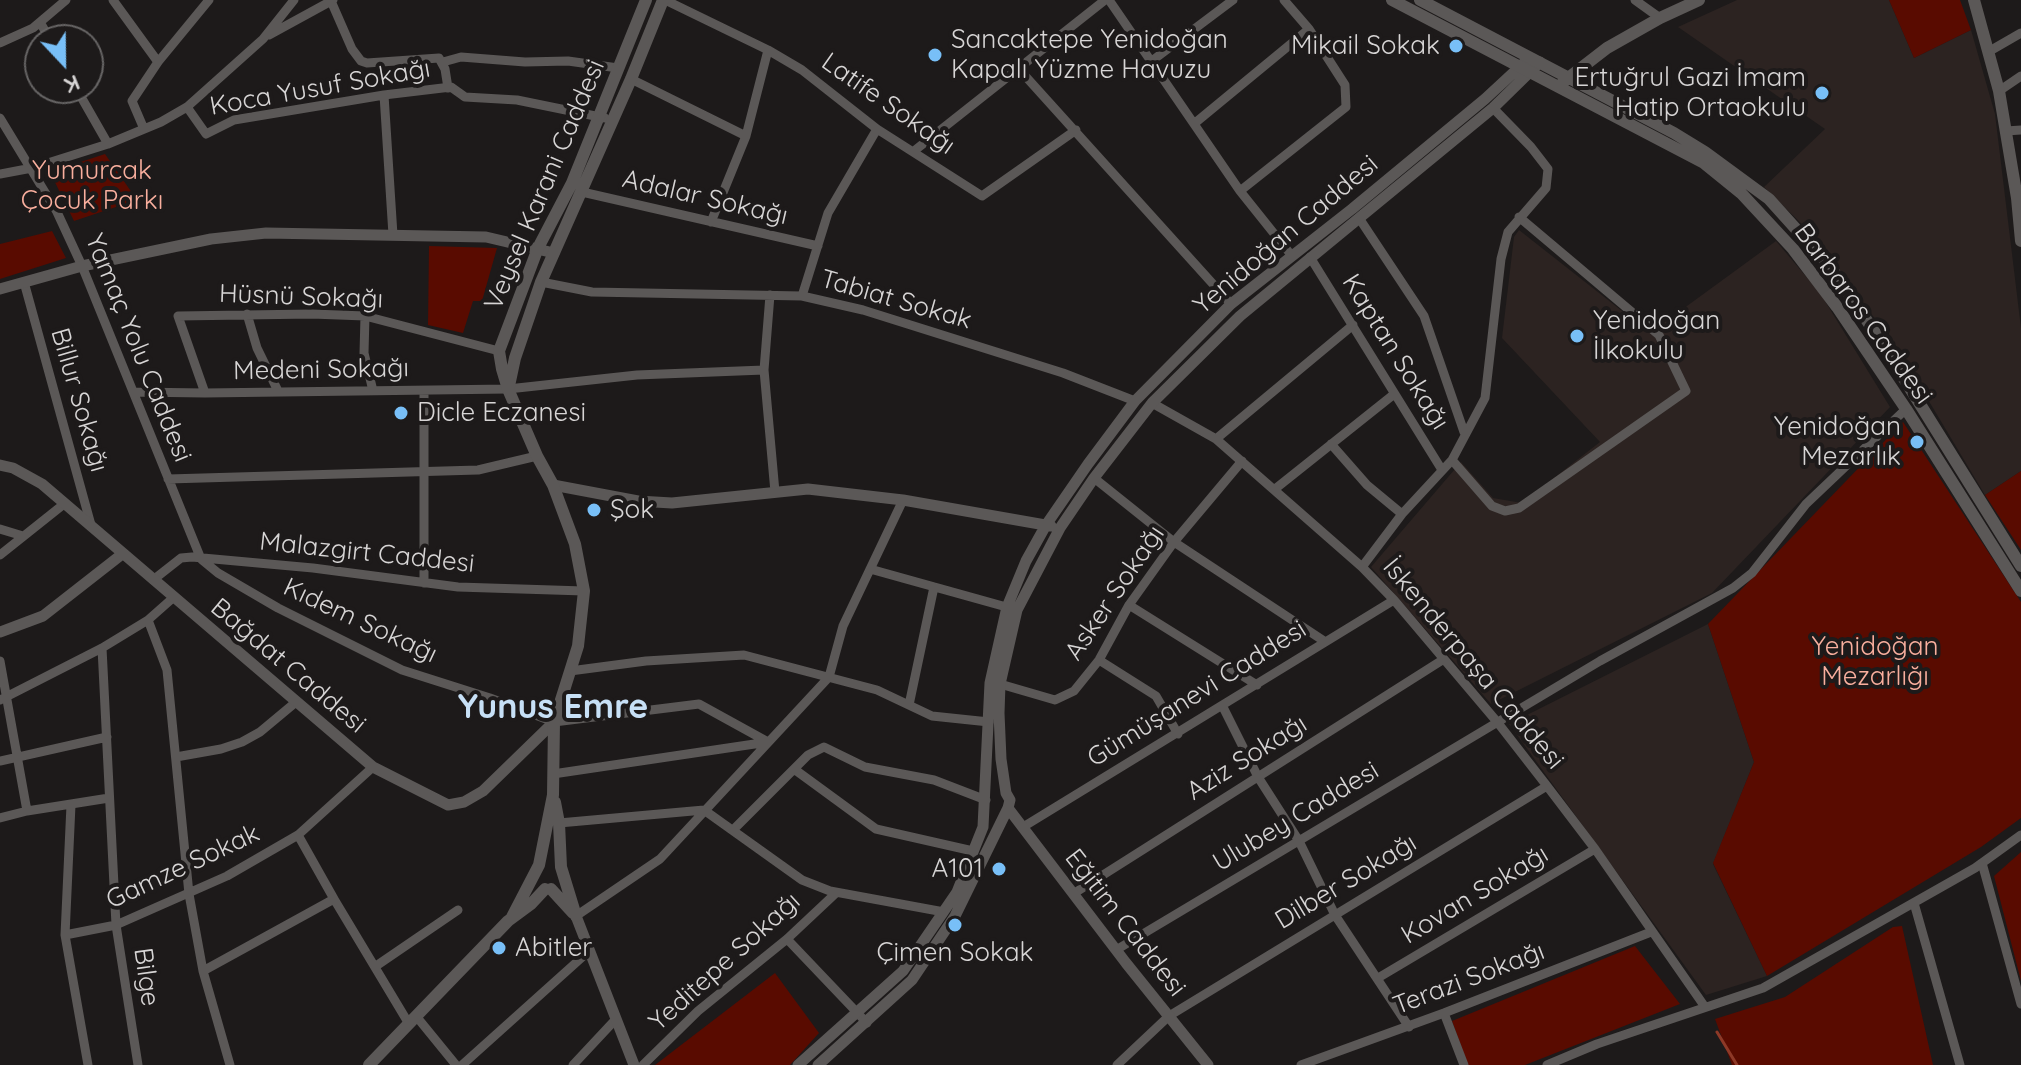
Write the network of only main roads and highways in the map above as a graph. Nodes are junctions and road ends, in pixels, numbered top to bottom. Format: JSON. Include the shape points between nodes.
{"nodes":[{"id":1,"x":646,"y":0,"type":"edge"},
{"id":2,"x":664,"y":0,"type":"edge"},
{"id":3,"x":1392,"y":0,"type":"edge"},
{"id":4,"x":1420,"y":0,"type":"edge"},
{"id":5,"x":1699,"y":0,"type":"edge"},
{"id":6,"x":1974,"y":0,"type":"edge"},
{"id":7,"x":1530,"y":65,"type":"junction"},
{"id":8,"x":1562,"y":82,"type":"junction"},
{"id":9,"x":2019,"y":198,"type":"edge"},
{"id":10,"x":2021,"y":241,"type":"edge"},
{"id":11,"x":508,"y":389,"type":"junction"},
{"id":12,"x":2021,"y":566,"type":"edge"},
{"id":13,"x":2021,"y":591,"type":"edge"},
{"id":14,"x":553,"y":795,"type":"junction"},
{"id":15,"x":537,"y":869,"type":"junction"},
{"id":16,"x":562,"y":871,"type":"junction"},
{"id":17,"x":548,"y":889,"type":"junction"},
{"id":18,"x":512,"y":917,"type":"junction"},
{"id":19,"x":369,"y":1065,"type":"edge"}],
"edges":[{"from":1,"to":11,"type":"main road","name":"Veysel Karani Caddesi","via":[[499,351]]},
{"from":2,"to":11,"type":"main road","name":"Veysel Karani Caddesi","via":[[541,282]]},
{"from":3,"to":7,"type":"main road","name":"Barbaros Caddesi"},
{"from":4,"to":7,"type":"main road","name":"Barbaros Caddesi"},
{"from":5,"to":8,"type":"main road","via":[[1607,48]]},
{"from":6,"to":9,"type":"main road","via":[[1999,91]]},
{"from":7,"to":8,"type":"main road","name":"Barbaros Caddesi"},
{"from":8,"to":12,"type":"main road","name":"Barbaros Caddesi","via":[[1705,152],[1769,199],[1804,235],[1880,340]]},
{"from":8,"to":13,"type":"main road","name":"Barbaros Caddesi","via":[[1704,163],[1741,193],[1811,272],[1906,409]]},
{"from":9,"to":10,"type":"main road"},
{"from":11,"to":14,"type":"main road","name":"Veysel Karani Caddesi","via":[[553,485],[575,544],[584,591],[578,646],[554,722]]},
{"from":14,"to":15,"type":"main road","name":"Veysel Karani Caddesi"},
{"from":14,"to":16,"type":"main road","name":"Veysel Karani Caddesi"},
{"from":15,"to":16,"type":"main road","via":[[552,862]]},
{"from":15,"to":17,"type":"main road","via":[[537,882]]},
{"from":15,"to":18,"type":"main road","name":"Veysel Karani Caddesi"},
{"from":16,"to":17,"type":"main road","via":[[559,885]]},
{"from":16,"to":17,"type":"main road","name":"Veysel Karani Caddesi","via":[[576,916]]},
{"from":17,"to":18,"type":"main road","name":"Veysel Karani Caddesi"},
{"from":18,"to":19,"type":"main road","name":"Veysel Karani Caddesi"}]}
